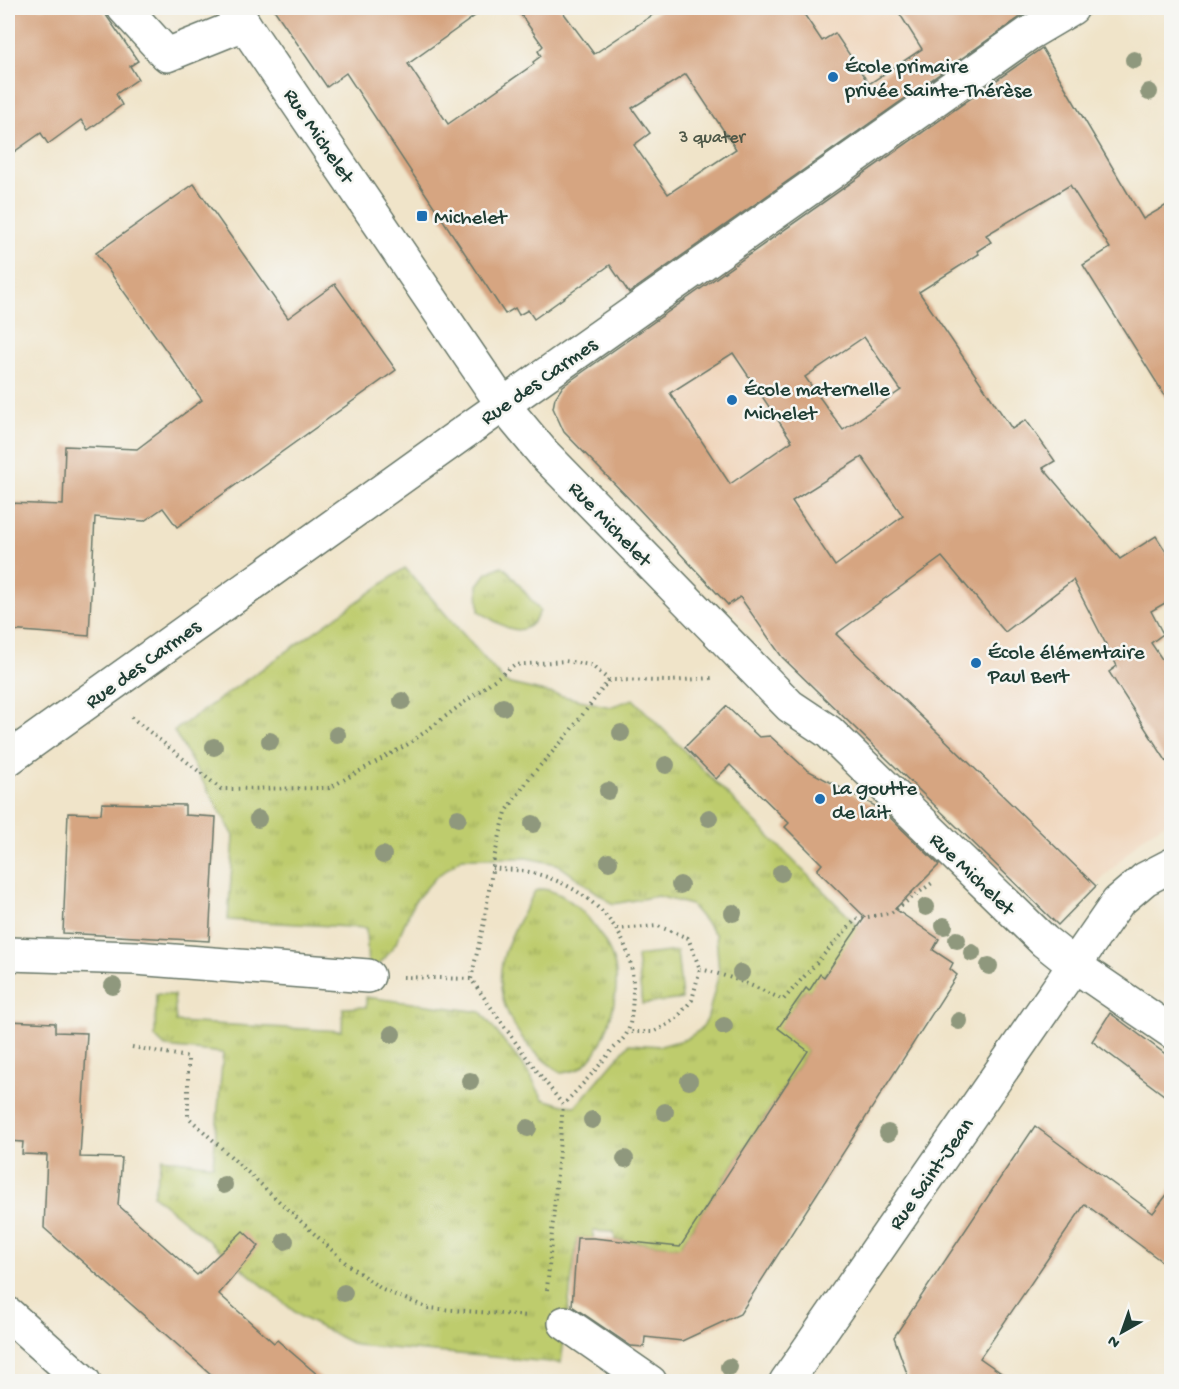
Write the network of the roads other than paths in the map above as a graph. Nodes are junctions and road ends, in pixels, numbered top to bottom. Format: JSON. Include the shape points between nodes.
{"nodes":[{"id":1,"x":124,"y":8,"type":"edge"},
{"id":2,"x":1072,"y":8,"type":"edge"},
{"id":3,"x":239,"y":16,"type":"edge"},
{"id":4,"x":502,"y":405,"type":"junction"},
{"id":5,"x":8,"y":759,"type":"edge"},
{"id":6,"x":1172,"y":865,"type":"edge"},
{"id":7,"x":8,"y":954,"type":"edge"},
{"id":8,"x":1074,"y":965,"type":"junction"},
{"id":9,"x":368,"y":976,"type":"road end"},
{"id":10,"x":1172,"y":1032,"type":"edge"},
{"id":11,"x":8,"y":1314,"type":"edge"},
{"id":12,"x":555,"y":1320,"type":"road end"},
{"id":13,"x":84,"y":1382,"type":"edge"},
{"id":14,"x":650,"y":1382,"type":"edge"},
{"id":15,"x":786,"y":1382,"type":"edge"}],
"edges":[{"from":1,"to":3,"type":"street","via":[[167,55]]},
{"from":2,"to":4,"type":"street","name":"Rue des Carmes","via":[[1028,34]]},
{"from":3,"to":4,"type":"street","name":"Rue Michelet"},
{"from":4,"to":5,"type":"street","name":"Rue des Carmes"},
{"from":4,"to":8,"type":"street","name":"Rue Michelet","via":[[543,453],[790,706],[829,732],[1044,941]]},
{"from":6,"to":8,"type":"street","name":"Rue Saint-Jean","via":[[1145,879],[1118,902]]},
{"from":7,"to":9,"type":"street","via":[[135,958]]},
{"from":8,"to":10,"type":"street","name":"Rue Michelet"},
{"from":8,"to":15,"type":"street","name":"Rue Saint-Jean"},
{"from":11,"to":13,"type":"street"},
{"from":12,"to":14,"type":"street"}]}
